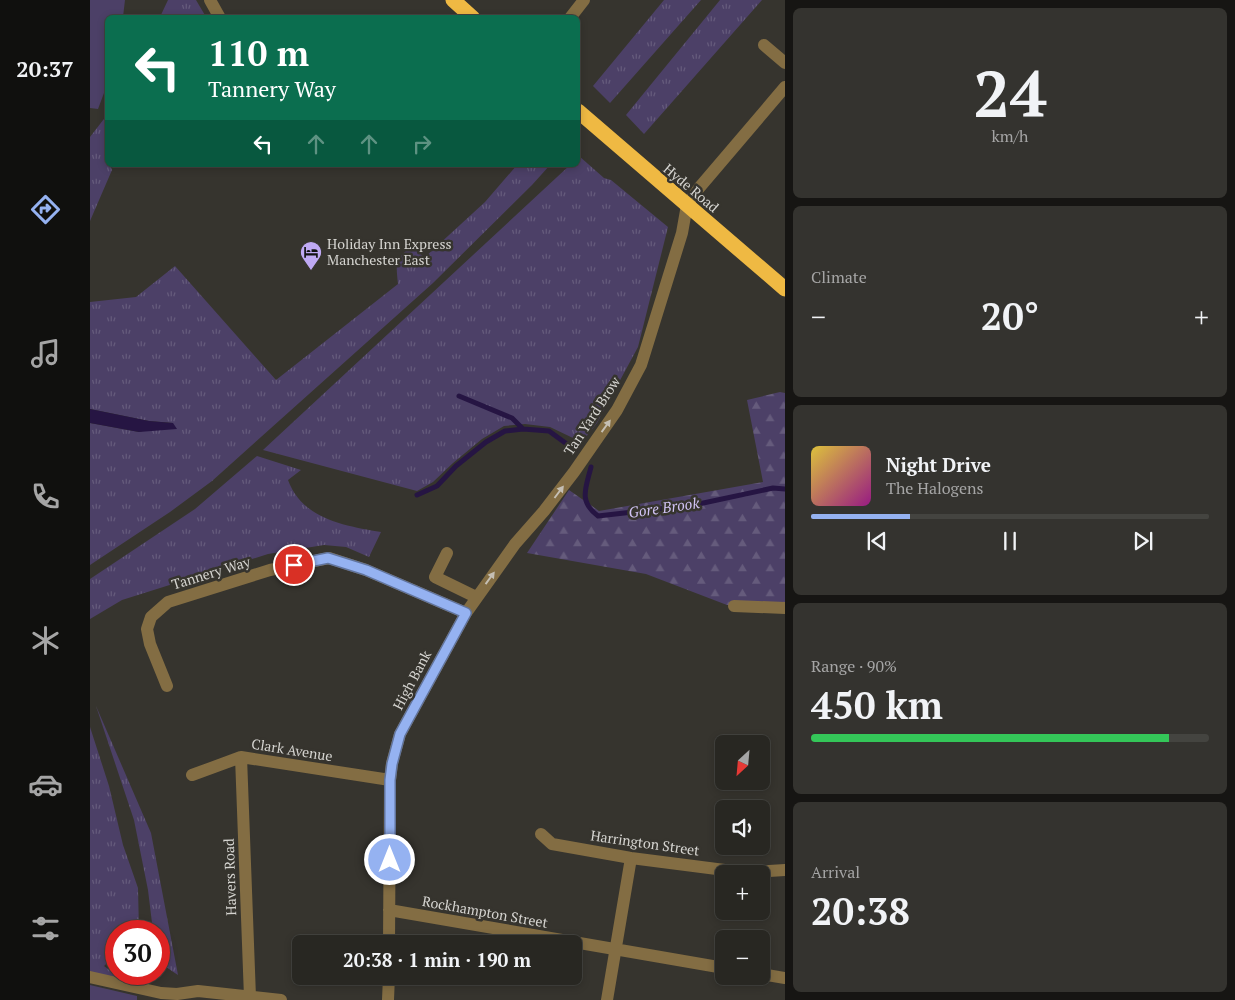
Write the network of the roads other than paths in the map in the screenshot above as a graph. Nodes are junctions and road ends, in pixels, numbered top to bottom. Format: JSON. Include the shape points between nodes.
{"nodes":[{"id":1,"x":210,"y":0,"type":"edge"},
{"id":2,"x":454,"y":0,"type":"edge"},
{"id":3,"x":584,"y":0,"type":"edge"},
{"id":4,"x":218,"y":15,"type":"edge"},
{"id":5,"x":470,"y":15,"type":"edge"},
{"id":6,"x":572,"y":15,"type":"edge"},
{"id":7,"x":764,"y":45,"type":"dead end"},
{"id":8,"x":785,"y":63,"type":"edge"},
{"id":9,"x":785,"y":87,"type":"edge"},
{"id":10,"x":580,"y":113,"type":"edge"},
{"id":11,"x":687,"y":205,"type":"junction"},
{"id":12,"x":784,"y":286,"type":"edge"},
{"id":13,"x":447,"y":553,"type":"dead end"},
{"id":14,"x":476,"y":597,"type":"junction"},
{"id":15,"x":734,"y":606,"type":"dead end"},
{"id":16,"x":785,"y":608,"type":"edge"},
{"id":17,"x":466,"y":613,"type":"junction"},
{"id":18,"x":167,"y":686,"type":"dead end"},
{"id":19,"x":241,"y":757,"type":"junction"},
{"id":20,"x":192,"y":775,"type":"dead end"},
{"id":21,"x":390,"y":780,"type":"junction"},
{"id":22,"x":541,"y":834,"type":"dead end"},
{"id":23,"x":631,"y":858,"type":"junction"},
{"id":24,"x":715,"y":869,"type":"edge"},
{"id":25,"x":785,"y":870,"type":"edge"},
{"id":26,"x":770,"y":871,"type":"edge"},
{"id":27,"x":389,"y":910,"type":"junction"},
{"id":28,"x":389,"y":935,"type":"edge"},
{"id":29,"x":615,"y":950,"type":"junction"},
{"id":30,"x":715,"y":967,"type":"edge"},
{"id":31,"x":770,"y":976,"type":"edge"},
{"id":32,"x":90,"y":977,"type":"edge"},
{"id":33,"x":785,"y":978,"type":"edge"},
{"id":34,"x":389,"y":985,"type":"edge"},
{"id":35,"x":250,"y":997,"type":"junction"},
{"id":36,"x":281,"y":1000,"type":"edge"},
{"id":37,"x":388,"y":1000,"type":"edge"},
{"id":38,"x":607,"y":1000,"type":"edge"}],
"edges":[{"from":1,"to":4,"type":"street"},
{"from":2,"to":5,"type":"highway"},
{"from":3,"to":6,"type":"street"},
{"from":7,"to":8,"type":"street"},
{"from":9,"to":11,"type":"street"},
{"from":10,"to":11,"type":"highway","name":"Hyde Road"},
{"from":11,"to":12,"type":"highway","name":"Hyde Road"},
{"from":14,"to":11,"type":"street","name":"Tan Yard Brow","one_way":true,"via":[[574,472],[617,410],[641,365],[682,233]]},
{"from":13,"to":14,"type":"street","via":[[435,577]]},
{"from":14,"to":17,"type":"street","name":"Tan Yard Brow"},
{"from":15,"to":16,"type":"street"},
{"from":17,"to":18,"type":"street","name":"Tannery Way","via":[[366,570],[328,558],[270,570],[168,602],[151,617],[147,628],[150,644]]},
{"from":17,"to":21,"type":"street","name":"High Bank","via":[[400,734]]},
{"from":19,"to":20,"type":"street","name":"Clark Avenue"},
{"from":19,"to":21,"type":"street","name":"Clark Avenue"},
{"from":19,"to":35,"type":"street","name":"Havers Road"},
{"from":21,"to":27,"type":"street","name":"High Bank"},
{"from":22,"to":23,"type":"street","name":"Harrington Street","via":[[552,844]]},
{"from":23,"to":24,"type":"street","name":"Harrington Street"},
{"from":23,"to":29,"type":"street"},
{"from":25,"to":26,"type":"street"},
{"from":27,"to":28,"type":"street","name":"High Bank"},
{"from":27,"to":29,"type":"street","name":"Rockhampton Street"},
{"from":29,"to":30,"type":"street","name":"Rockhampton Street"},
{"from":29,"to":38,"type":"street"},
{"from":31,"to":33,"type":"street"},
{"from":32,"to":35,"type":"street","via":[[161,993],[198,991]]},
{"from":34,"to":37,"type":"street"},
{"from":35,"to":36,"type":"street"}]}
